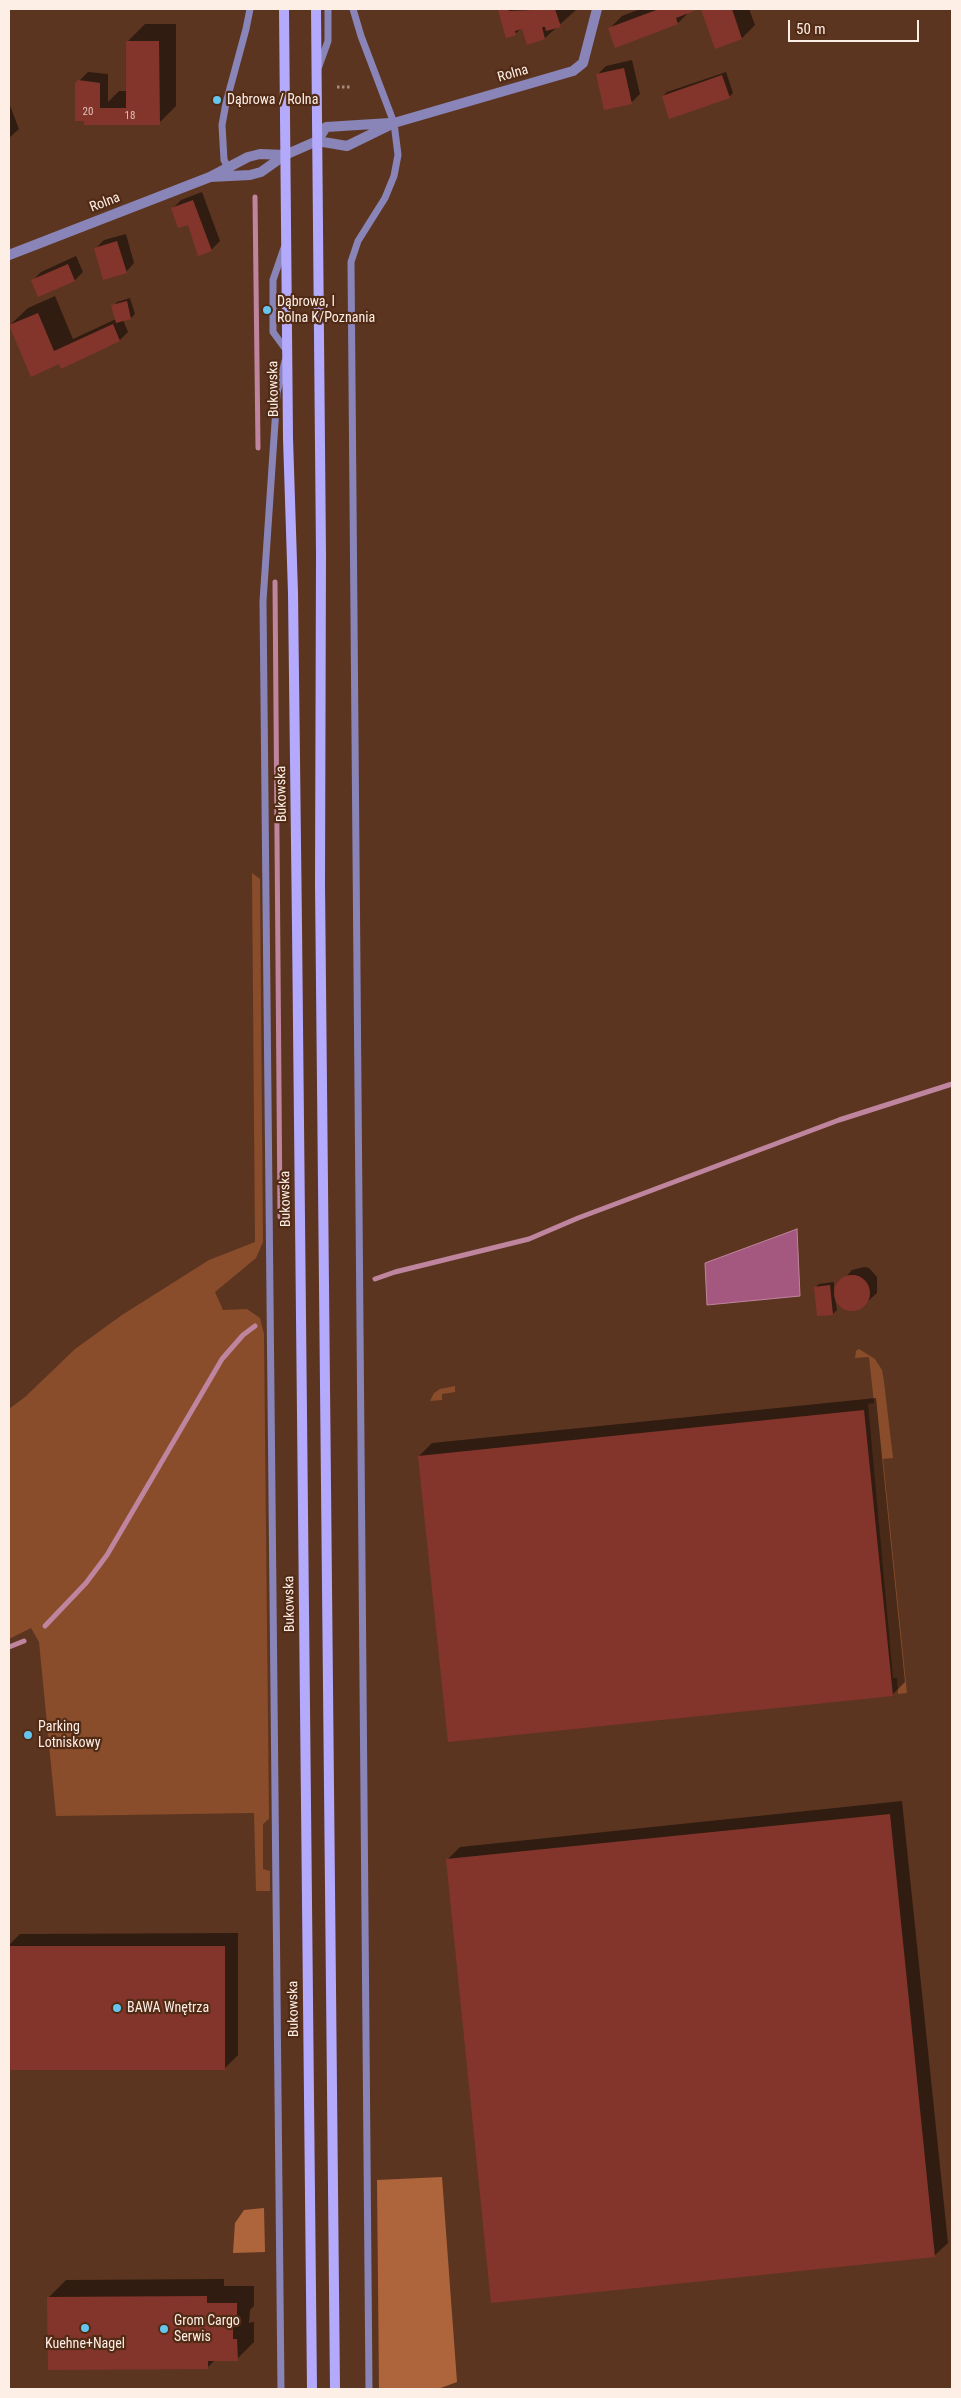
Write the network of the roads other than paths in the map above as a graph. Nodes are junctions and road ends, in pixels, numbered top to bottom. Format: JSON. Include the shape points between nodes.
{"nodes":[{"id":1,"x":250,"y":9,"type":"edge"},
{"id":2,"x":284,"y":9,"type":"edge"},
{"id":3,"x":316,"y":9,"type":"edge"},
{"id":4,"x":328,"y":9,"type":"edge"},
{"id":5,"x":353,"y":9,"type":"edge"},
{"id":6,"x":596,"y":9,"type":"edge"},
{"id":7,"x":317,"y":71,"type":"junction"},
{"id":8,"x":394,"y":123,"type":"junction"},
{"id":9,"x":317,"y":141,"type":"junction"},
{"id":10,"x":285,"y":155,"type":"junction"},
{"id":11,"x":230,"y":172,"type":"junction"},
{"id":12,"x":9,"y":255,"type":"edge"},
{"id":13,"x":287,"y":351,"type":"junction"},
{"id":14,"x":281,"y":2389,"type":"edge"},
{"id":15,"x":312,"y":2389,"type":"edge"},
{"id":16,"x":335,"y":2389,"type":"edge"},
{"id":17,"x":369,"y":2389,"type":"edge"}],
"edges":[{"from":1,"to":11,"type":"lane","via":[[222,125],[224,160]]},
{"from":2,"to":10,"type":"main road","name":"Bukowska"},
{"from":3,"to":7,"type":"main road"},
{"from":4,"to":7,"type":"lane","via":[[328,41]]},
{"from":5,"to":8,"type":"lane"},
{"from":6,"to":8,"type":"street","name":"Rolna","via":[[583,63],[573,71]]},
{"from":7,"to":9,"type":"main road"},
{"from":8,"to":9,"type":"street","via":[[347,146]]},
{"from":8,"to":9,"type":"street","via":[[326,126]]},
{"from":8,"to":17,"type":"lane","via":[[398,155],[394,176],[385,198],[358,241],[351,262]]},
{"from":9,"to":10,"type":"street"},
{"from":9,"to":16,"type":"main road","via":[[320,875]]},
{"from":10,"to":11,"type":"street","via":[[260,154],[248,158]]},
{"from":10,"to":11,"type":"street","name":"Rolna","via":[[261,172],[250,175]]},
{"from":10,"to":13,"type":"main road","name":"Bukowska"},
{"from":11,"to":12,"type":"street","name":"Rolna"},
{"from":13,"to":14,"type":"lane","via":[[277,393],[263,601]]},
{"from":13,"to":15,"type":"main road","name":"Bukowska","via":[[298,927]]}]}
